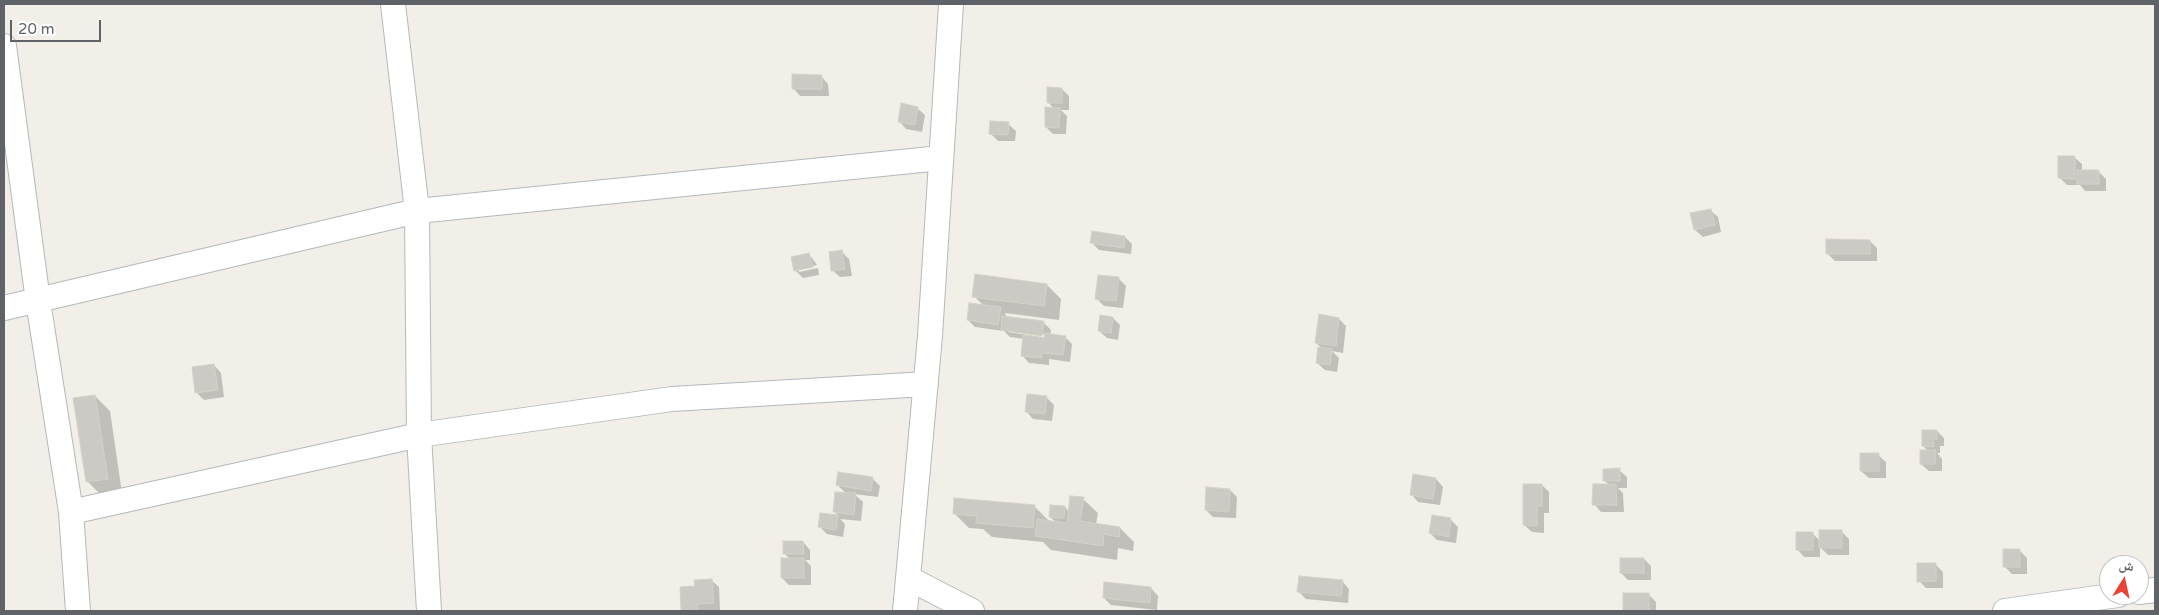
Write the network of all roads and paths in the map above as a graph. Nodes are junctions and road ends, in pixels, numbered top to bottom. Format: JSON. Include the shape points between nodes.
{"nodes":[{"id":1,"x":393,"y":4,"type":"edge"},
{"id":2,"x":950,"y":4,"type":"edge"},
{"id":3,"x":4,"y":46,"type":"edge"},
{"id":4,"x":941,"y":158,"type":"junction"},
{"id":5,"x":417,"y":211,"type":"junction"},
{"id":6,"x":38,"y":301,"type":"junction"},
{"id":7,"x":4,"y":308,"type":"edge"},
{"id":8,"x":926,"y":384,"type":"junction"},
{"id":9,"x":419,"y":435,"type":"junction"},
{"id":10,"x":71,"y":512,"type":"junction"},
{"id":11,"x":908,"y":578,"type":"junction"},
{"id":12,"x":2099,"y":598,"type":"edge"},
{"id":13,"x":78,"y":611,"type":"edge"},
{"id":14,"x":429,"y":611,"type":"edge"},
{"id":15,"x":905,"y":611,"type":"edge"},
{"id":16,"x":972,"y":611,"type":"edge"},
{"id":17,"x":2004,"y":611,"type":"edge"}],
"edges":[{"from":1,"to":5,"type":"street"},
{"from":2,"to":4,"type":"street"},
{"from":3,"to":6,"type":"street"},
{"from":4,"to":5,"type":"street"},
{"from":4,"to":8,"type":"street"},
{"from":5,"to":6,"type":"street"},
{"from":5,"to":9,"type":"street"},
{"from":6,"to":7,"type":"street"},
{"from":6,"to":10,"type":"street"},
{"from":8,"to":9,"type":"street","via":[[672,399]]},
{"from":8,"to":11,"type":"street"},
{"from":9,"to":10,"type":"street"},
{"from":9,"to":14,"type":"street"},
{"from":10,"to":13,"type":"street"},
{"from":11,"to":15,"type":"street"},
{"from":11,"to":16,"type":"street"},
{"from":12,"to":17,"type":"street"}]}
